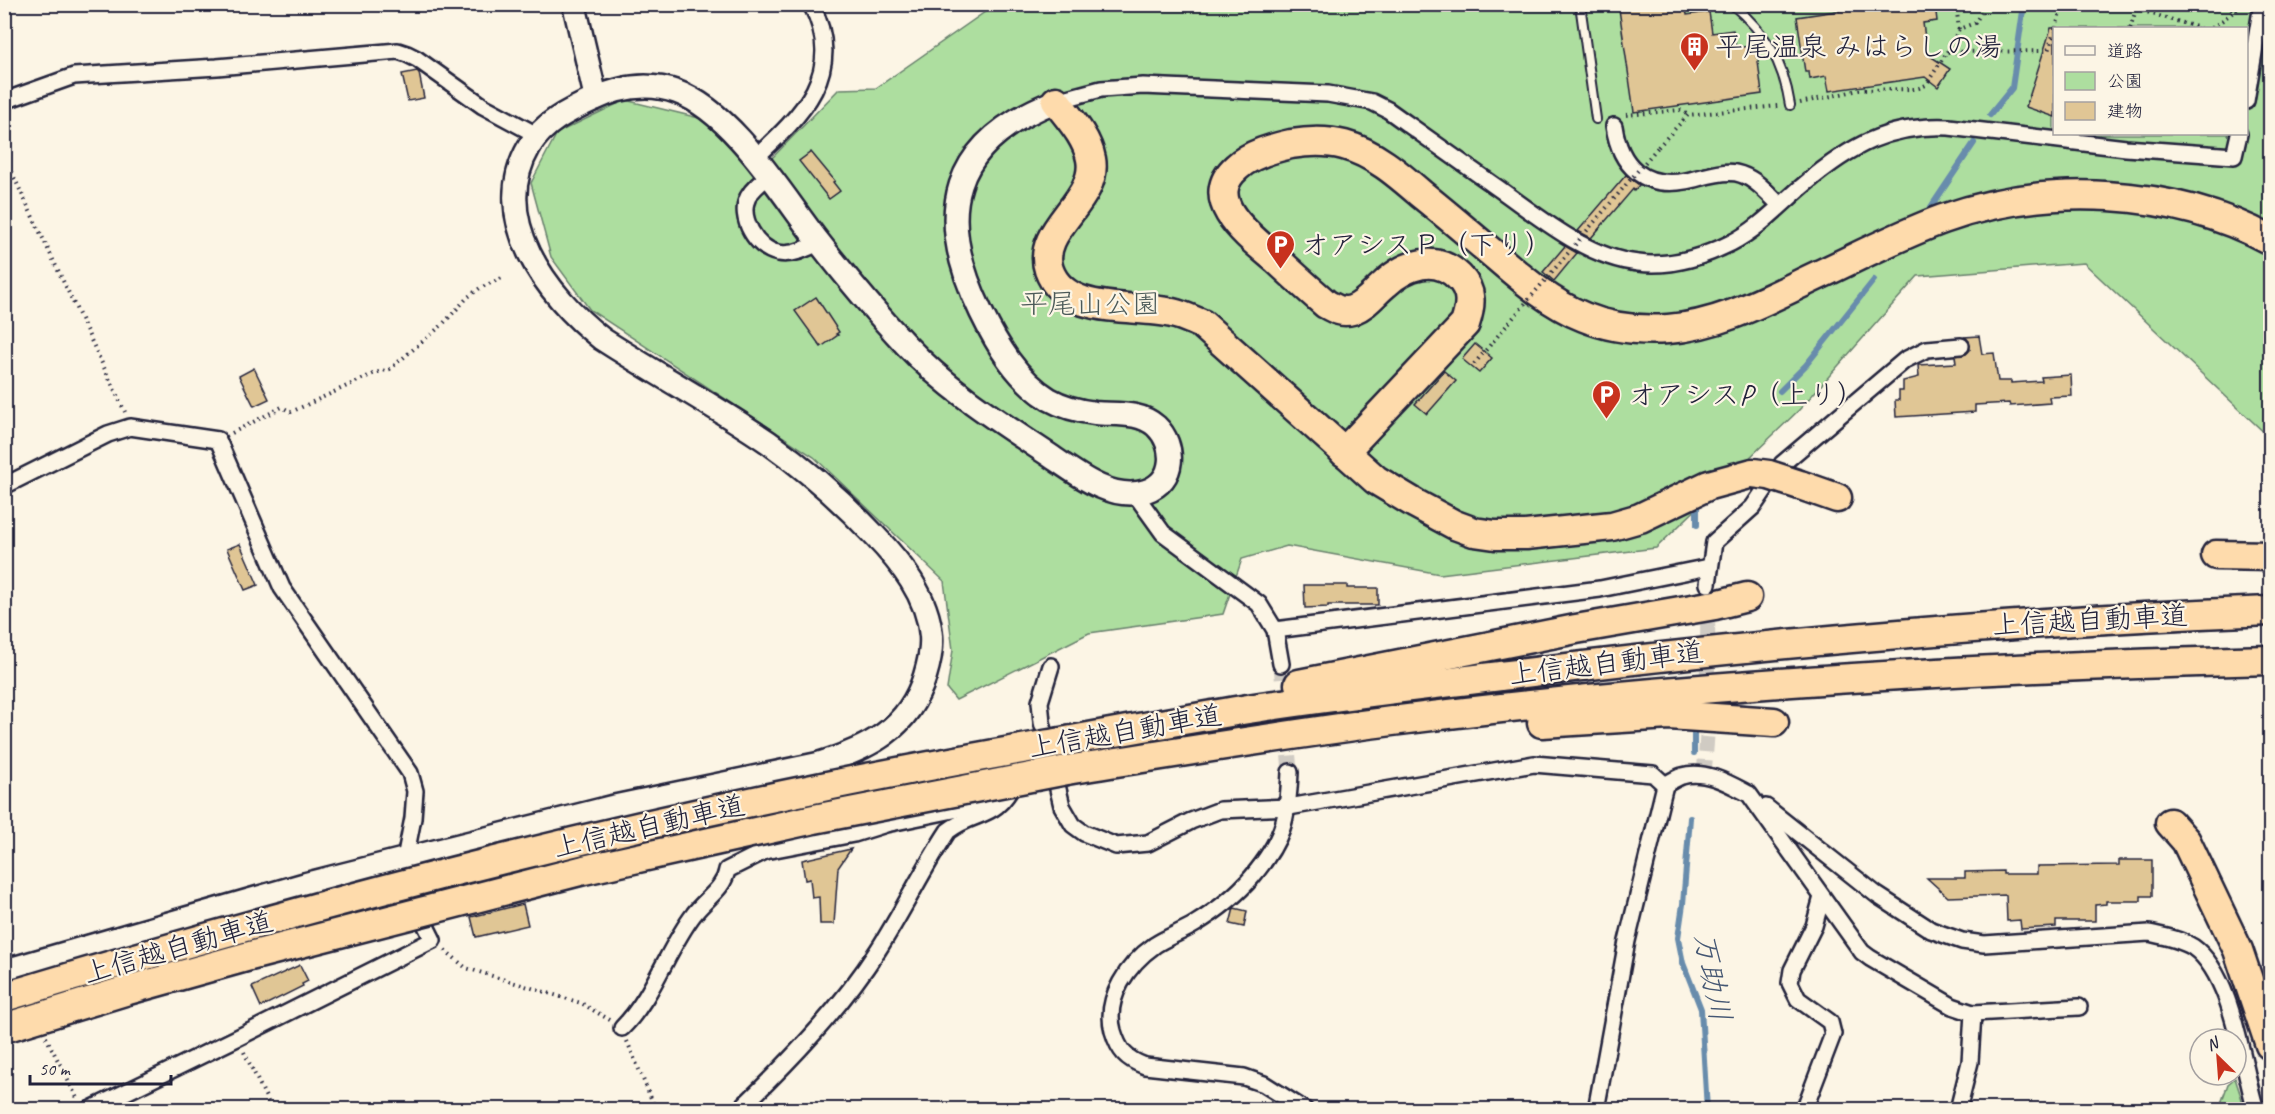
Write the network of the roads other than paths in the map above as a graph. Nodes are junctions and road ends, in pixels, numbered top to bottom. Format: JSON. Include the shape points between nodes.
{"nodes":[{"id":1,"x":574,"y":4,"type":"edge"},
{"id":2,"x":811,"y":4,"type":"edge"},
{"id":3,"x":1580,"y":4,"type":"edge"},
{"id":4,"x":1732,"y":4,"type":"edge"},
{"id":5,"x":2262,"y":4,"type":"edge"},
{"id":6,"x":2248,"y":95,"type":"edge"},
{"id":7,"x":596,"y":98,"type":"junction"},
{"id":8,"x":4,"y":101,"type":"edge"},
{"id":9,"x":1056,"y":101,"type":"junction"},
{"id":10,"x":1791,"y":105,"type":"road end"},
{"id":11,"x":1596,"y":119,"type":"dead end"},
{"id":12,"x":1614,"y":126,"type":"dead end"},
{"id":13,"x":537,"y":135,"type":"junction"},
{"id":14,"x":2239,"y":135,"type":"edge"},
{"id":15,"x":755,"y":158,"type":"junction"},
{"id":16,"x":769,"y":176,"type":"junction"},
{"id":17,"x":1780,"y":205,"type":"junction"},
{"id":18,"x":2271,"y":240,"type":"edge"},
{"id":19,"x":819,"y":242,"type":"junction"},
{"id":20,"x":1961,"y":346,"type":"dead end"},
{"id":21,"x":1344,"y":453,"type":"junction"},
{"id":22,"x":4,"y":486,"type":"edge"},
{"id":23,"x":1135,"y":494,"type":"junction"},
{"id":24,"x":1837,"y":498,"type":"dead end"},
{"id":25,"x":2216,"y":555,"type":"dead end"},
{"id":26,"x":2271,"y":556,"type":"edge"},
{"id":27,"x":1709,"y":567,"type":"junction"},
{"id":28,"x":1708,"y":584,"type":"tunnel mouth"},
{"id":29,"x":1747,"y":597,"type":"dead end"},
{"id":30,"x":2271,"y":610,"type":"edge"},
{"id":31,"x":1275,"y":630,"type":"junction"},
{"id":32,"x":2271,"y":660,"type":"edge"},
{"id":33,"x":1281,"y":664,"type":"tunnel mouth"},
{"id":34,"x":1051,"y":666,"type":"dead end"},
{"id":35,"x":1774,"y":722,"type":"dead end"},
{"id":36,"x":1051,"y":732,"type":"junction"},
{"id":37,"x":1244,"y":742,"type":"junction"},
{"id":38,"x":1290,"y":772,"type":"tunnel mouth"},
{"id":39,"x":1665,"y":785,"type":"junction"},
{"id":40,"x":1749,"y":794,"type":"junction"},
{"id":41,"x":1003,"y":800,"type":"junction"},
{"id":42,"x":1289,"y":807,"type":"junction"},
{"id":43,"x":2170,"y":823,"type":"dead end"},
{"id":44,"x":405,"y":859,"type":"junction"},
{"id":45,"x":1822,"y":897,"type":"junction"},
{"id":46,"x":4,"y":971,"type":"edge"},
{"id":47,"x":4,"y":997,"type":"edge"},
{"id":48,"x":2079,"y":1008,"type":"dead end"},
{"id":49,"x":1973,"y":1013,"type":"junction"},
{"id":50,"x":4,"y":1028,"type":"edge"},
{"id":51,"x":622,"y":1028,"type":"road end"},
{"id":52,"x":2271,"y":1045,"type":"edge"},
{"id":53,"x":90,"y":1110,"type":"edge"},
{"id":54,"x":739,"y":1110,"type":"edge"},
{"id":55,"x":1305,"y":1110,"type":"edge"},
{"id":56,"x":1596,"y":1110,"type":"edge"},
{"id":57,"x":1804,"y":1110,"type":"edge"},
{"id":58,"x":1958,"y":1110,"type":"edge"},
{"id":59,"x":2256,"y":1110,"type":"edge"}],
"edges":[{"from":1,"to":7,"type":"street"},
{"from":2,"to":15,"type":"street","via":[[823,36],[823,69],[800,114]]},
{"from":3,"to":11,"type":"lane"},
{"from":4,"to":10,"type":"lane","via":[[1765,37],[1786,82]]},
{"from":5,"to":6,"type":"street"},
{"from":7,"to":13,"type":"street","via":[[554,120]]},
{"from":7,"to":15,"type":"street","via":[[637,87],[678,92],[712,111]]},
{"from":8,"to":13,"type":"street","via":[[74,76],[398,51],[417,59],[483,106]]},
{"from":9,"to":17,"type":"street","via":[[1101,88],[1143,86],[1328,94],[1372,102],[1566,236],[1617,259],[1638,263],[1660,263],[1709,253],[1755,228]]},
{"from":9,"to":21,"type":"highway","via":[[1088,150],[1092,171],[1084,192],[1048,249],[1049,270],[1054,280],[1071,296],[1096,305],[1172,313],[1202,324]]},
{"from":9,"to":23,"type":"street","via":[[1006,126],[978,152],[960,185],[955,204],[957,244],[983,316],[999,346],[1023,377],[1066,407],[1136,416],[1148,420],[1164,435],[1171,456],[1165,476],[1153,489]]},
{"from":12,"to":17,"type":"street","via":[[1616,143],[1641,176],[1662,184],[1734,172],[1753,179]]},
{"from":13,"to":44,"type":"street","via":[[520,167],[516,201],[526,244],[551,289],[602,339],[769,444],[864,525],[898,562],[918,593],[929,622],[930,652],[917,696],[902,720],[882,737],[852,753]]},
{"from":14,"to":17,"type":"street","via":[[2234,156],[1949,127],[1913,128],[1878,137],[1843,155]]},
{"from":15,"to":16,"type":"street"},
{"from":16,"to":19,"type":"street"},
{"from":16,"to":19,"type":"street","via":[[749,195],[746,204],[747,222],[755,236],[778,253],[799,251]]},
{"from":18,"to":21,"type":"highway","via":[[2230,221],[2174,205],[2106,196],[2013,201],[1920,228],[1712,321],[1669,329],[1632,329],[1584,317],[1548,298],[1397,173],[1362,152],[1329,142],[1277,147],[1231,172],[1223,193],[1225,204],[1240,228],[1326,304],[1339,311],[1350,311],[1370,299],[1394,275],[1425,263],[1452,270],[1462,280],[1471,301],[1465,324]]},
{"from":19,"to":23,"type":"street","via":[[908,348],[949,385],[1076,473],[1111,490]]},
{"from":20,"to":27,"type":"street","via":[[1927,349],[1905,360],[1782,464],[1753,507],[1714,542]]},
{"from":21,"to":24,"type":"highway","bridge":true,"via":[[1376,480],[1416,504],[1455,525],[1495,535],[1612,526],[1640,518],[1709,485],[1753,473]]},
{"from":22,"to":44,"type":"street","via":[[130,427],[218,440],[282,588],[410,773],[416,790]]},
{"from":23,"to":31,"type":"street","via":[[1163,533],[1259,604]]},
{"from":25,"to":26,"type":"highway"},
{"from":27,"to":28,"type":"street"},
{"from":27,"to":31,"type":"street","via":[[1600,589]]},
{"from":29,"to":36,"type":"highway"},
{"from":30,"to":36,"type":"highway","name":"上信越自動車道","via":[[1834,638]]},
{"from":31,"to":33,"type":"street"},
{"from":32,"to":37,"type":"highway","name":"上信越自動車道","via":[[2028,667],[1838,678],[1534,705]]},
{"from":34,"to":36,"type":"street","via":[[1040,702]]},
{"from":35,"to":37,"type":"highway","via":[[1669,715]]},
{"from":36,"to":41,"type":"street"},
{"from":36,"to":42,"type":"street","via":[[1059,794],[1067,816],[1084,833],[1105,843],[1148,843],[1220,810]]},
{"from":36,"to":47,"type":"highway","name":"上信越自動車道","bridge":true,"via":[[575,842],[327,905]]},
{"from":37,"to":50,"type":"highway","name":"上信越自動車道","bridge":true,"via":[[1067,770],[814,819],[573,873],[246,957]]},
{"from":38,"to":42,"type":"street"},
{"from":39,"to":40,"type":"street","via":[[1682,776],[1704,775]]},
{"from":39,"to":42,"type":"street","via":[[1653,774],[1534,764]]},
{"from":39,"to":56,"type":"street","via":[[1627,941]]},
{"from":40,"to":45,"type":"street"},
{"from":40,"to":59,"type":"street","via":[[1876,895],[1931,930],[1962,941],[1984,944],[2149,933],[2173,938],[2193,948],[2219,979]]},
{"from":41,"to":51,"type":"street","via":[[765,851],[727,870],[725,879],[682,931],[635,1014]]},
{"from":41,"to":54,"type":"street","via":[[987,813],[948,831],[855,984],[814,1034]]},
{"from":42,"to":55,"type":"street","via":[[1274,848],[1229,900],[1138,958],[1117,989],[1110,1019],[1119,1047],[1130,1060],[1145,1066],[1244,1077],[1264,1084]]},
{"from":43,"to":52,"type":"highway","via":[[2186,841],[2238,950]]},
{"from":44,"to":46,"type":"street"},
{"from":44,"to":53,"type":"street","via":[[433,940]]},
{"from":45,"to":49,"type":"street","via":[[1862,952],[1952,1006]]},
{"from":45,"to":57,"type":"street","via":[[1790,983],[1798,999],[1833,1027]]},
{"from":48,"to":49,"type":"street"},
{"from":49,"to":58,"type":"street","via":[[1970,1062]]}]}
